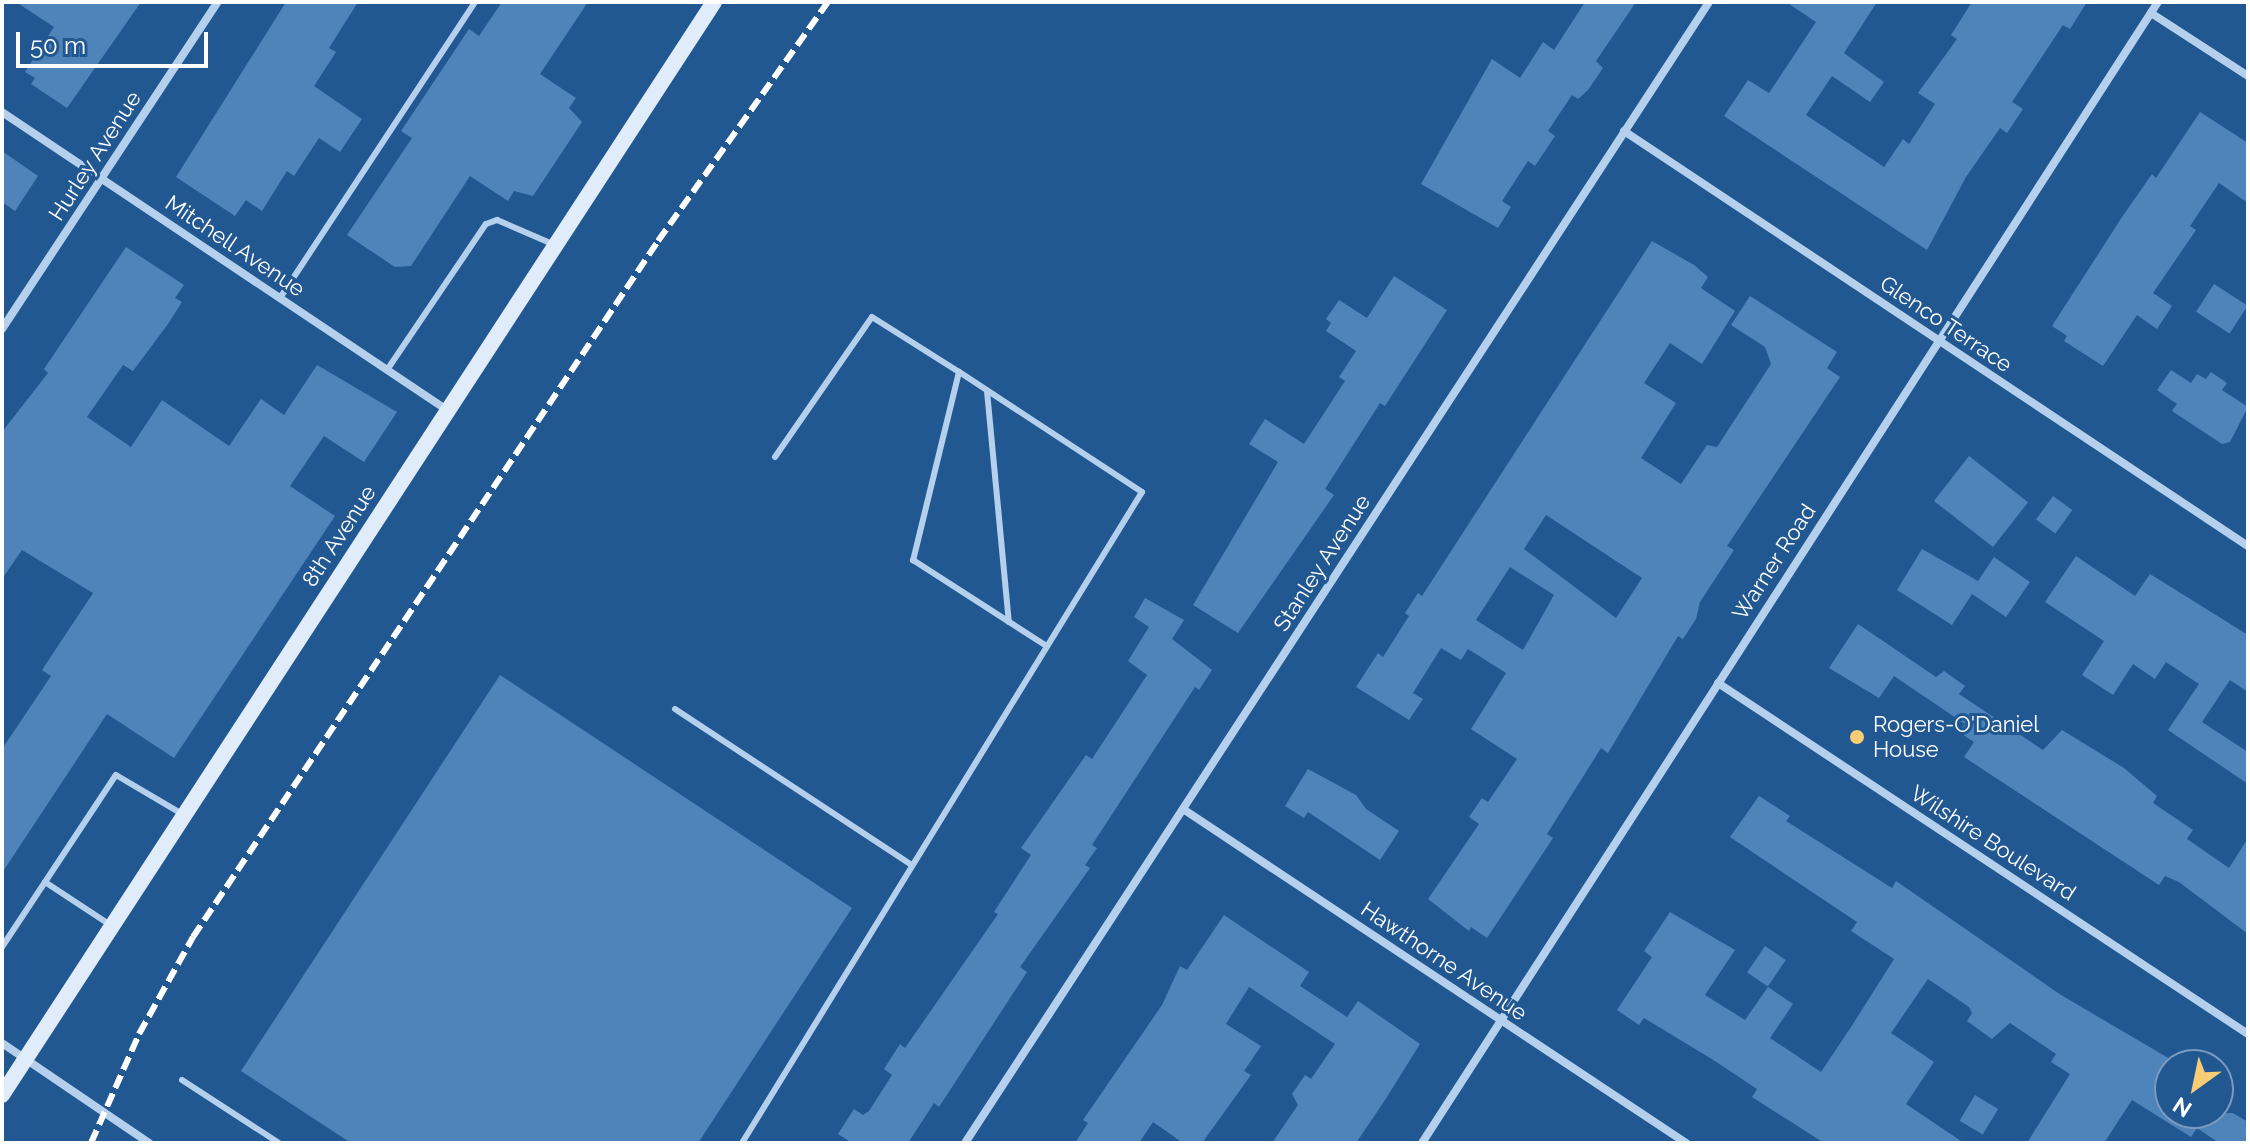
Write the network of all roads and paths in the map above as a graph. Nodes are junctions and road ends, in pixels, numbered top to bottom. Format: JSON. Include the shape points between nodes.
{"nodes":[{"id":1,"x":218,"y":2,"type":"edge"},
{"id":2,"x":475,"y":2,"type":"edge"},
{"id":3,"x":714,"y":2,"type":"edge"},
{"id":4,"x":1709,"y":2,"type":"edge"},
{"id":5,"x":2158,"y":2,"type":"edge"},
{"id":6,"x":2151,"y":13,"type":"junction"},
{"id":7,"x":2248,"y":76,"type":"edge"},
{"id":8,"x":2,"y":112,"type":"edge"},
{"id":9,"x":1624,"y":131,"type":"junction"},
{"id":10,"x":102,"y":179,"type":"junction"},
{"id":11,"x":555,"y":245,"type":"junction"},
{"id":12,"x":280,"y":298,"type":"junction"},
{"id":13,"x":2,"y":329,"type":"edge"},
{"id":14,"x":1939,"y":341,"type":"junction"},
{"id":15,"x":387,"y":370,"type":"junction"},
{"id":16,"x":959,"y":372,"type":"junction"},
{"id":17,"x":987,"y":391,"type":"junction"},
{"id":18,"x":447,"y":410,"type":"junction"},
{"id":19,"x":775,"y":457,"type":"dead end"},
{"id":20,"x":2248,"y":546,"type":"edge"},
{"id":21,"x":1009,"y":622,"type":"junction"},
{"id":22,"x":1045,"y":645,"type":"junction"},
{"id":23,"x":1718,"y":683,"type":"junction"},
{"id":24,"x":675,"y":709,"type":"dead end"},
{"id":25,"x":1183,"y":809,"type":"junction"},
{"id":26,"x":184,"y":815,"type":"junction"},
{"id":27,"x":912,"y":865,"type":"junction"},
{"id":28,"x":45,"y":882,"type":"junction"},
{"id":29,"x":112,"y":926,"type":"junction"},
{"id":30,"x":2,"y":947,"type":"edge"},
{"id":31,"x":1500,"y":1019,"type":"junction"},
{"id":32,"x":2248,"y":1034,"type":"edge"},
{"id":33,"x":2,"y":1043,"type":"edge"},
{"id":34,"x":26,"y":1059,"type":"junction"},
{"id":35,"x":182,"y":1080,"type":"dead end"},
{"id":36,"x":2,"y":1095,"type":"edge"},
{"id":37,"x":149,"y":1143,"type":"edge"},
{"id":38,"x":279,"y":1143,"type":"edge"},
{"id":39,"x":742,"y":1143,"type":"edge"},
{"id":40,"x":965,"y":1143,"type":"edge"},
{"id":41,"x":1422,"y":1143,"type":"edge"},
{"id":42,"x":1686,"y":1143,"type":"edge"}],
"edges":[{"from":1,"to":10,"type":"street","name":"Hurley Avenue"},
{"from":2,"to":12,"type":"lane"},
{"from":3,"to":11,"type":"main road","name":"8th Avenue"},
{"from":4,"to":9,"type":"street","name":"Stanley Avenue"},
{"from":5,"to":6,"type":"street","name":"Warner Road"},
{"from":6,"to":7,"type":"street"},
{"from":6,"to":14,"type":"street","name":"Warner Road"},
{"from":8,"to":10,"type":"street","name":"Mitchell Avenue"},
{"from":9,"to":14,"type":"street","name":"Glenco Terrace"},
{"from":9,"to":25,"type":"street","name":"Stanley Avenue"},
{"from":10,"to":12,"type":"street","name":"Mitchell Avenue"},
{"from":10,"to":13,"type":"street","name":"Hurley Avenue"},
{"from":11,"to":15,"type":"lane","via":[[497,220],[486,224]]},
{"from":11,"to":18,"type":"main road","name":"8th Avenue"},
{"from":12,"to":15,"type":"street","name":"Mitchell Avenue"},
{"from":14,"to":20,"type":"street","name":"Glenco Terrace"},
{"from":14,"to":23,"type":"street","name":"Warner Road"},
{"from":15,"to":18,"type":"street","name":"Mitchell Avenue"},
{"from":16,"to":17,"type":"lane"},
{"from":16,"to":19,"type":"lane","via":[[872,317]]},
{"from":16,"to":21,"type":"lane","via":[[913,560]]},
{"from":17,"to":21,"type":"lane"},
{"from":17,"to":22,"type":"lane","via":[[1142,492]]},
{"from":18,"to":26,"type":"main road","name":"8th Avenue"},
{"from":21,"to":22,"type":"lane"},
{"from":22,"to":27,"type":"lane"},
{"from":23,"to":31,"type":"street","name":"Warner Road"},
{"from":23,"to":32,"type":"street","name":"Wilshire Boulevard"},
{"from":24,"to":27,"type":"lane"},
{"from":25,"to":31,"type":"street","name":"Hawthorne Avenue"},
{"from":25,"to":40,"type":"street","name":"Stanley Avenue"},
{"from":26,"to":28,"type":"lane","via":[[116,775]]},
{"from":26,"to":29,"type":"main road","name":"8th Avenue"},
{"from":27,"to":39,"type":"lane"},
{"from":28,"to":29,"type":"lane"},
{"from":28,"to":30,"type":"lane"},
{"from":29,"to":34,"type":"main road","name":"8th Avenue"},
{"from":31,"to":41,"type":"street","name":"Warner Road"},
{"from":31,"to":42,"type":"street","name":"Hawthorne Avenue"},
{"from":33,"to":34,"type":"street"},
{"from":34,"to":36,"type":"main road","name":"8th Avenue"},
{"from":34,"to":37,"type":"street"},
{"from":35,"to":38,"type":"lane"}]}
